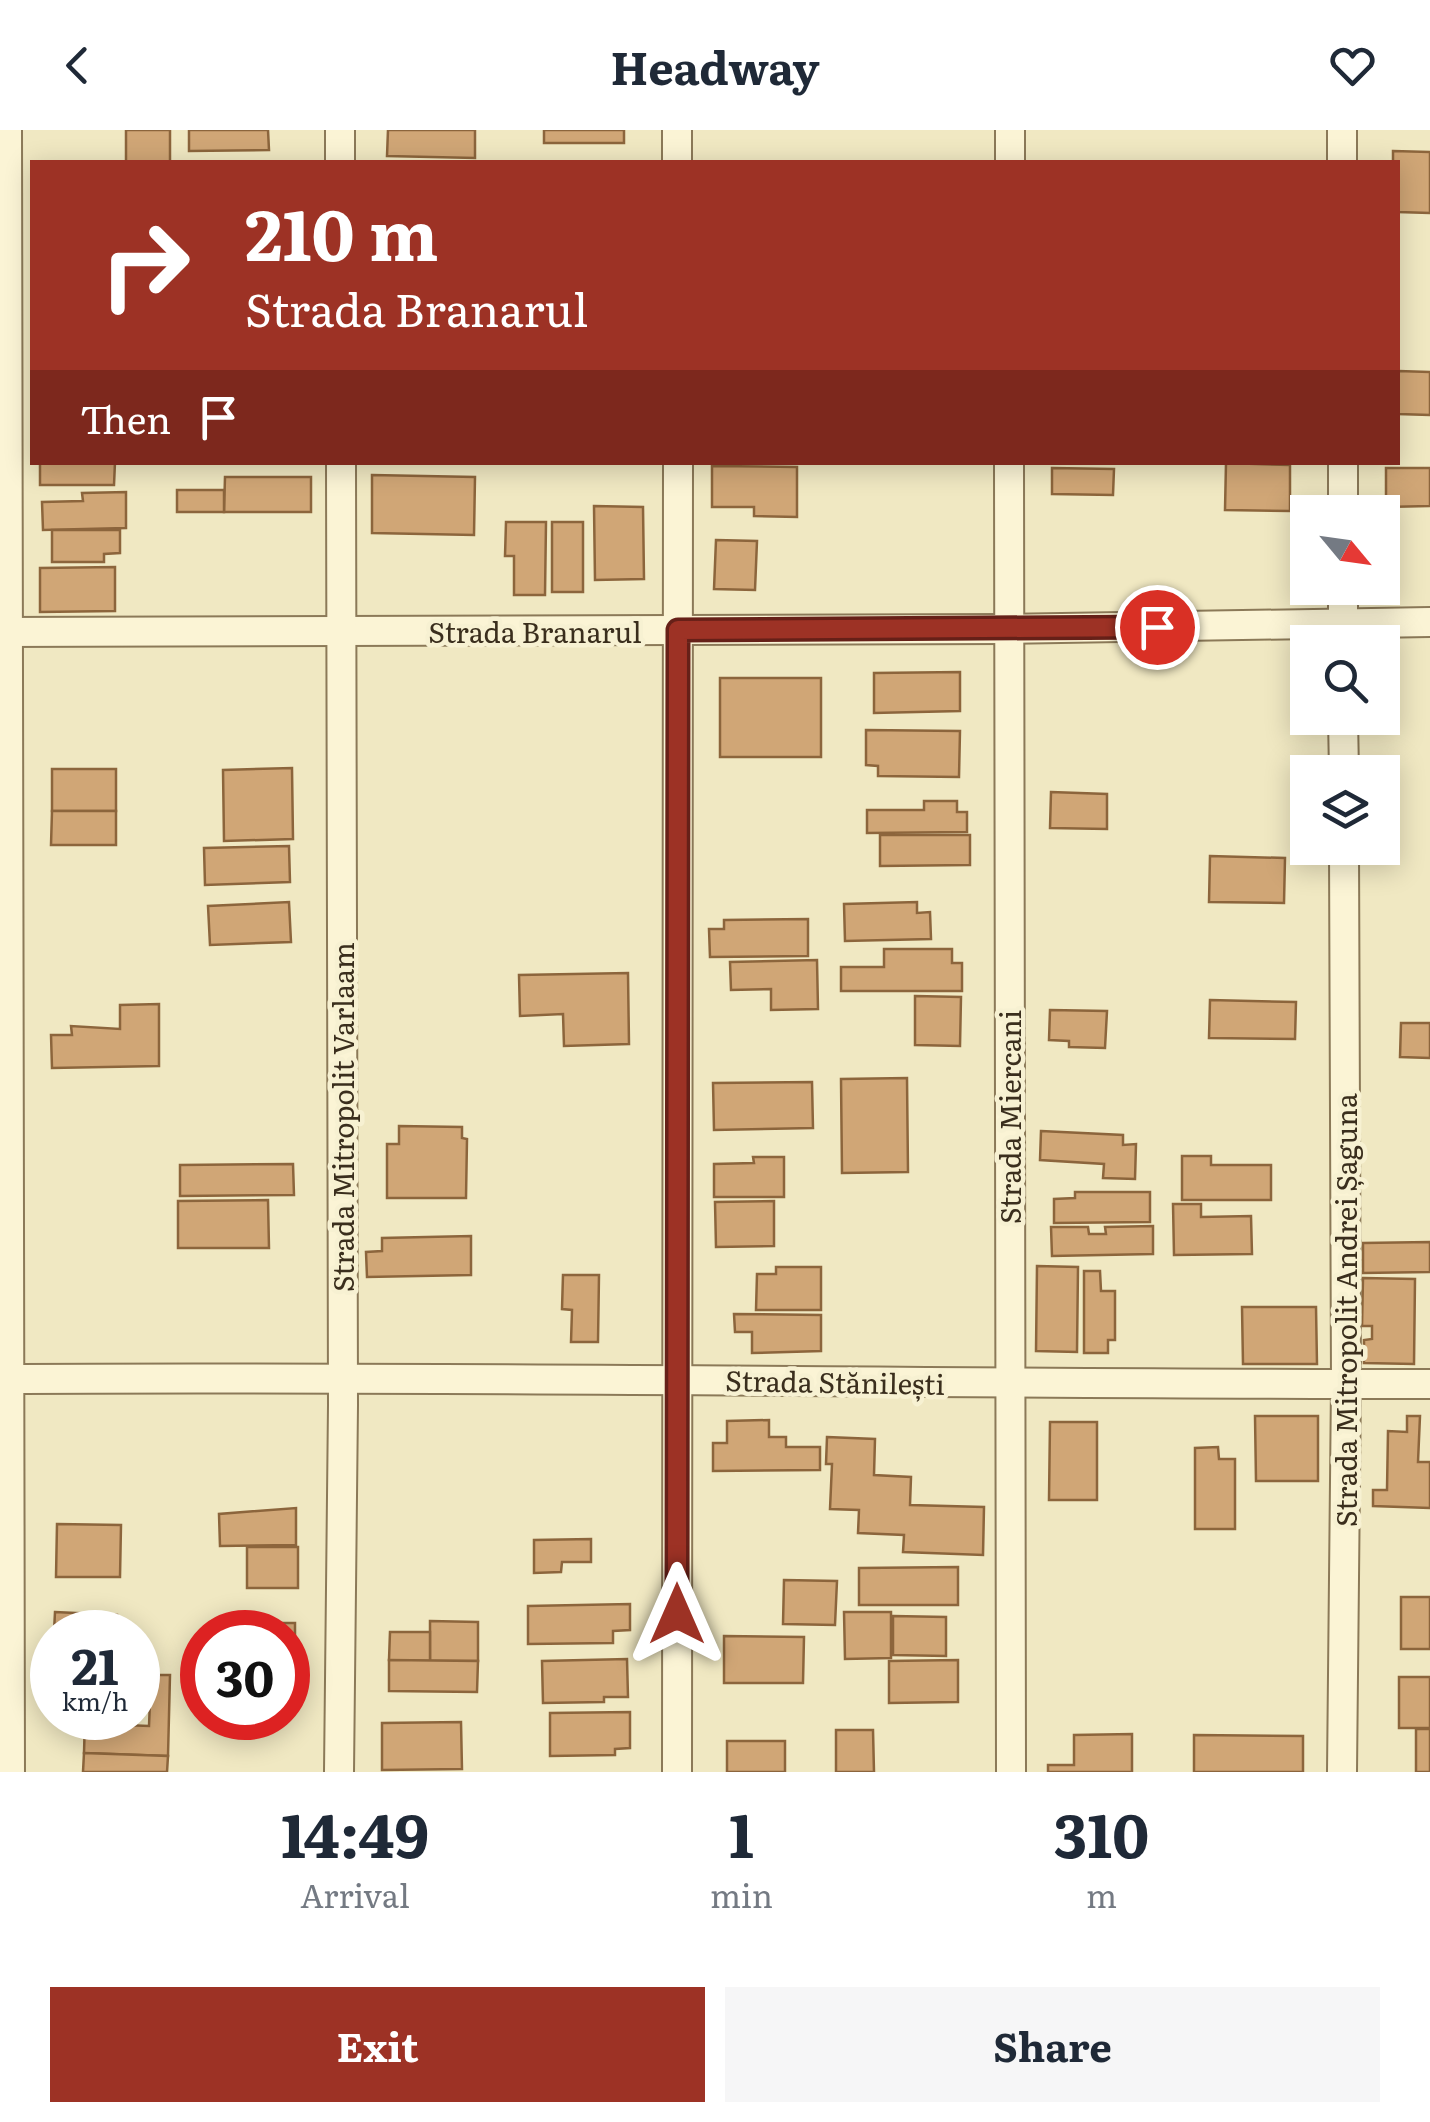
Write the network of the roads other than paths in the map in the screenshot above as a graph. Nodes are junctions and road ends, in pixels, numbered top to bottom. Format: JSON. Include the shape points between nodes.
{"nodes":[{"id":1,"x":7,"y":130,"type":"edge"},
{"id":2,"x":340,"y":130,"type":"edge"},
{"id":3,"x":677,"y":130,"type":"edge"},
{"id":4,"x":1010,"y":130,"type":"edge"},
{"id":5,"x":1342,"y":130,"type":"edge"},
{"id":6,"x":340,"y":160,"type":"edge"},
{"id":7,"x":677,"y":160,"type":"edge"},
{"id":8,"x":1010,"y":160,"type":"edge"},
{"id":9,"x":1342,"y":160,"type":"edge"},
{"id":10,"x":341,"y":465,"type":"edge"},
{"id":11,"x":678,"y":465,"type":"edge"},
{"id":12,"x":1008,"y":465,"type":"edge"},
{"id":13,"x":1343,"y":465,"type":"edge"},
{"id":14,"x":1343,"y":495,"type":"edge"},
{"id":15,"x":1430,"y":622,"type":"edge"},
{"id":16,"x":1400,"y":626,"type":"edge"},
{"id":17,"x":1008,"y":629,"type":"junction"},
{"id":18,"x":678,"y":630,"type":"junction"},
{"id":19,"x":4,"y":632,"type":"edge"},
{"id":20,"x":342,"y":632,"type":"junction"},
{"id":21,"x":1290,"y":632,"type":"edge"},
{"id":22,"x":1344,"y":865,"type":"edge"},
{"id":23,"x":677,"y":1378,"type":"junction"},
{"id":24,"x":5,"y":1379,"type":"edge"},
{"id":25,"x":343,"y":1379,"type":"junction"},
{"id":26,"x":1010,"y":1384,"type":"junction"},
{"id":27,"x":1346,"y":1384,"type":"junction"},
{"id":28,"x":1430,"y":1384,"type":"edge"},
{"id":29,"x":10,"y":1772,"type":"edge"},
{"id":30,"x":339,"y":1772,"type":"edge"},
{"id":31,"x":677,"y":1772,"type":"edge"},
{"id":32,"x":1011,"y":1772,"type":"edge"},
{"id":33,"x":1342,"y":1772,"type":"edge"}],
"edges":[{"from":1,"to":19,"type":"street"},
{"from":2,"to":6,"type":"street"},
{"from":3,"to":7,"type":"street"},
{"from":4,"to":8,"type":"street"},
{"from":5,"to":9,"type":"street"},
{"from":10,"to":20,"type":"street","name":"Strada Mitropolit Varlaam"},
{"from":11,"to":18,"type":"street"},
{"from":12,"to":17,"type":"street","name":"Strada Miercani"},
{"from":13,"to":14,"type":"street"},
{"from":15,"to":16,"type":"street","name":"Strada Branarul"},
{"from":17,"to":18,"type":"street","name":"Strada Branarul"},
{"from":17,"to":21,"type":"street","name":"Strada Branarul"},
{"from":17,"to":26,"type":"street","name":"Strada Miercani"},
{"from":18,"to":20,"type":"street","name":"Strada Branarul"},
{"from":18,"to":23,"type":"street"},
{"from":19,"to":20,"type":"street","name":"Strada Branarul"},
{"from":19,"to":24,"type":"street"},
{"from":20,"to":25,"type":"street","name":"Strada Mitropolit Varlaam"},
{"from":22,"to":27,"type":"street","name":"Strada Mitropolit Andrei Șaguna"},
{"from":23,"to":25,"type":"street","name":"Strada Stănilești"},
{"from":23,"to":26,"type":"street","name":"Strada Stănilești"},
{"from":23,"to":31,"type":"street"},
{"from":24,"to":25,"type":"street","name":"Strada Stănilești"},
{"from":24,"to":29,"type":"street"},
{"from":25,"to":30,"type":"street","name":"Strada Mitropolit Varlaam"},
{"from":26,"to":27,"type":"street","name":"Strada Stănilești"},
{"from":26,"to":32,"type":"street","name":"Strada Miercani"},
{"from":27,"to":28,"type":"street","name":"Strada Stănilești"},
{"from":27,"to":33,"type":"street","name":"Strada Mitropolit Andrei Șaguna"}]}
